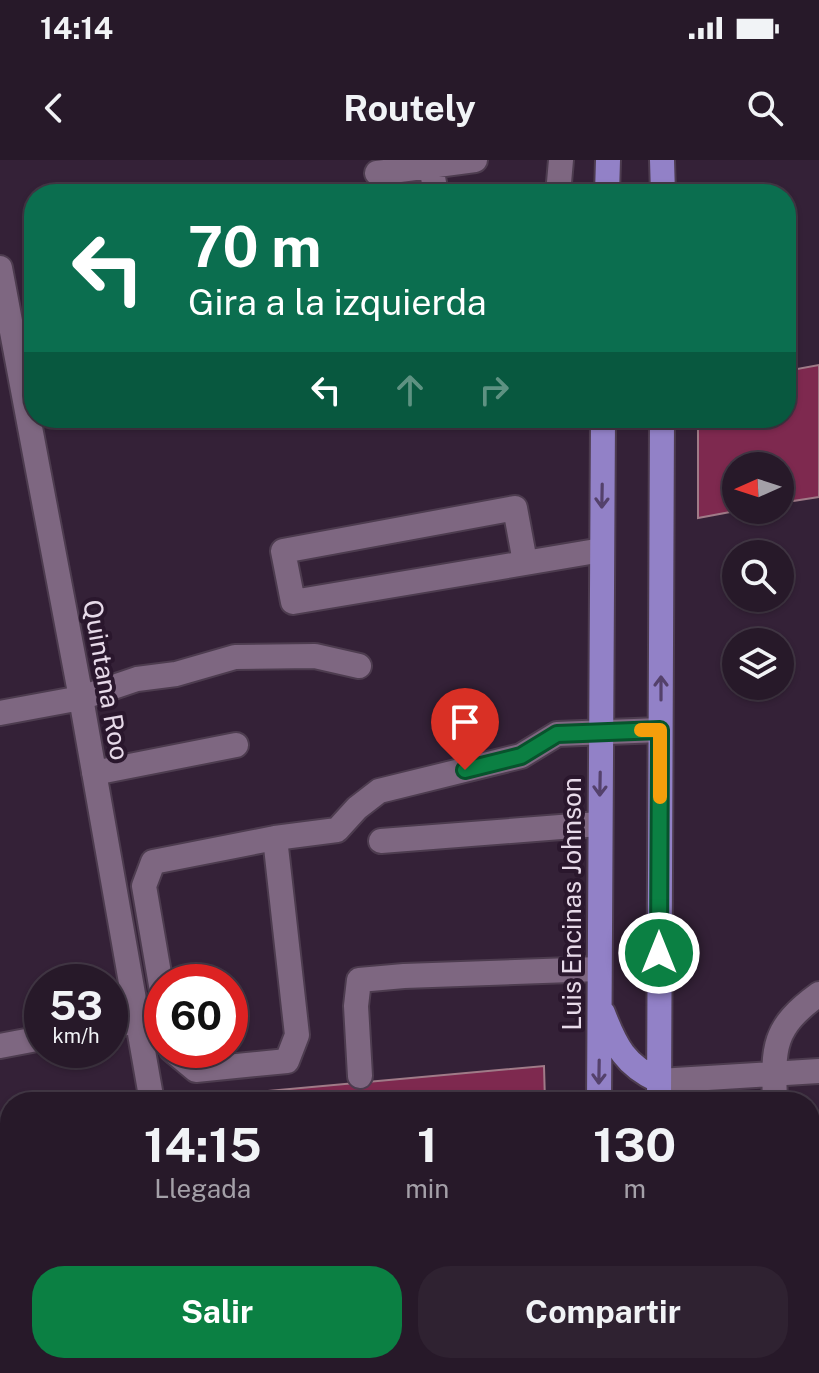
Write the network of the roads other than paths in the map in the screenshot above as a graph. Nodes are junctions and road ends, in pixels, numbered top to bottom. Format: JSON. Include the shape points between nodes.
{"nodes":[{"id":1,"x":475,"y":160,"type":"edge"},
{"id":2,"x":561,"y":160,"type":"edge"},
{"id":3,"x":608,"y":160,"type":"edge"},
{"id":4,"x":662,"y":160,"type":"edge"},
{"id":5,"x":431,"y":166,"type":"junction"},
{"id":6,"x":377,"y":176,"type":"edge"},
{"id":7,"x":434,"y":184,"type":"edge"},
{"id":8,"x":559,"y":184,"type":"edge"},
{"id":9,"x":607,"y":184,"type":"edge"},
{"id":10,"x":663,"y":184,"type":"edge"},
{"id":11,"x":0,"y":268,"type":"edge"},
{"id":12,"x":19,"y":388,"type":"edge"},
{"id":13,"x":24,"y":413,"type":"edge"},
{"id":14,"x":27,"y":428,"type":"edge"},
{"id":15,"x":603,"y":428,"type":"edge"},
{"id":16,"x":662,"y":428,"type":"edge"},
{"id":17,"x":602,"y":550,"type":"junction"},
{"id":18,"x":525,"y":562,"type":"junction"},
{"id":19,"x":359,"y":666,"type":"dead end"},
{"id":20,"x":81,"y":698,"type":"junction"},
{"id":21,"x":0,"y":713,"type":"edge"},
{"id":22,"x":602,"y":730,"type":"junction"},
{"id":23,"x":660,"y":730,"type":"junction"},
{"id":24,"x":236,"y":745,"type":"dead end"},
{"id":25,"x":94,"y":773,"type":"junction"},
{"id":26,"x":599,"y":824,"type":"junction"},
{"id":27,"x":275,"y":838,"type":"junction"},
{"id":28,"x":381,"y":841,"type":"dead end"},
{"id":29,"x":157,"y":964,"type":"edge"},
{"id":30,"x":599,"y":969,"type":"junction"},
{"id":31,"x":819,"y":994,"type":"edge"},
{"id":32,"x":600,"y":1003,"type":"junction"},
{"id":33,"x":139,"y":1021,"type":"junction"},
{"id":34,"x":128,"y":1023,"type":"edge"},
{"id":35,"x":24,"y":1041,"type":"edge"},
{"id":36,"x":0,"y":1046,"type":"edge"},
{"id":37,"x":248,"y":1065,"type":"edge"},
{"id":38,"x":194,"y":1068,"type":"edge"},
{"id":39,"x":216,"y":1068,"type":"edge"},
{"id":40,"x":819,"y":1071,"type":"edge"},
{"id":41,"x":774,"y":1074,"type":"junction"},
{"id":42,"x":360,"y":1076,"type":"dead end"},
{"id":43,"x":659,"y":1091,"type":"edge"},
{"id":44,"x":150,"y":1092,"type":"edge"},
{"id":45,"x":599,"y":1092,"type":"edge"},
{"id":46,"x":775,"y":1092,"type":"edge"}],
"edges":[{"from":1,"to":5,"type":"street"},
{"from":2,"to":8,"type":"street"},
{"from":3,"to":9,"type":"main road"},
{"from":4,"to":10,"type":"main road"},
{"from":5,"to":6,"type":"street"},
{"from":5,"to":7,"type":"street"},
{"from":11,"to":12,"type":"street","name":"Quintana Roo"},
{"from":12,"to":13,"type":"street","name":"Quintana Roo"},
{"from":14,"to":20,"type":"street","name":"Quintana Roo"},
{"from":15,"to":17,"type":"main road","name":"Luis Encinas Johnson","one_way":true},
{"from":23,"to":16,"type":"main road","one_way":true},
{"from":17,"to":18,"type":"street"},
{"from":17,"to":22,"type":"main road","name":"Luis Encinas Johnson"},
{"from":18,"to":18,"type":"street","via":[[293,602],[283,551],[515,508]]},
{"from":19,"to":20,"type":"street","via":[[315,656],[235,657]]},
{"from":20,"to":21,"type":"street"},
{"from":20,"to":25,"type":"street","name":"Quintana Roo"},
{"from":22,"to":23,"type":"street"},
{"from":22,"to":26,"type":"main road","name":"Luis Encinas Johnson","one_way":true},
{"from":22,"to":27,"type":"street","via":[[557,734],[521,756],[379,791],[337,830]]},
{"from":23,"to":43,"type":"main road"},
{"from":24,"to":25,"type":"street"},
{"from":25,"to":33,"type":"street","name":"Quintana Roo"},
{"from":26,"to":28,"type":"street"},
{"from":26,"to":30,"type":"main road","name":"Luis Encinas Johnson"},
{"from":27,"to":29,"type":"street","via":[[153,862],[144,886]]},
{"from":27,"to":37,"type":"street","via":[[297,1035],[287,1061]]},
{"from":30,"to":32,"type":"main road","name":"Luis Encinas Johnson"},
{"from":30,"to":42,"type":"street","via":[[359,980]]},
{"from":31,"to":41,"type":"street","via":[[793,1013],[774,1051]]},
{"from":32,"to":43,"type":"main road","via":[[613,1038]]},
{"from":32,"to":45,"type":"main road","name":"Luis Encinas Johnson","one_way":true},
{"from":33,"to":34,"type":"street"},
{"from":33,"to":44,"type":"street","name":"Quintana Roo"},
{"from":35,"to":36,"type":"street"},
{"from":38,"to":39,"type":"street"},
{"from":40,"to":41,"type":"street"},
{"from":41,"to":43,"type":"street"},
{"from":41,"to":46,"type":"street"}]}
